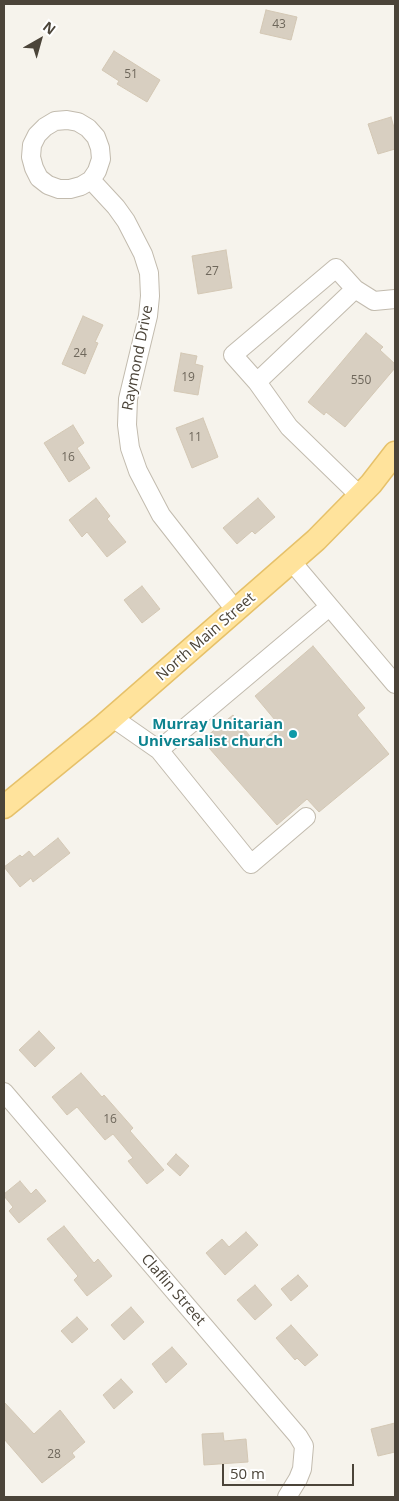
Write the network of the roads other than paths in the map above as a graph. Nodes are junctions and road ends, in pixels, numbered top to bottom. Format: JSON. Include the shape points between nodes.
{"nodes":[{"id":1,"x":91,"y":180,"type":"dead end"},
{"id":2,"x":355,"y":289,"type":"junction"},
{"id":3,"x":395,"y":299,"type":"edge"},
{"id":4,"x":257,"y":382,"type":"junction"},
{"id":5,"x":395,"y":453,"type":"edge"},
{"id":6,"x":359,"y":495,"type":"junction"},
{"id":7,"x":292,"y":562,"type":"junction"},
{"id":8,"x":329,"y":607,"type":"junction"},
{"id":9,"x":236,"y":611,"type":"junction"},
{"id":10,"x":395,"y":684,"type":"edge"},
{"id":11,"x":113,"y":718,"type":"junction"},
{"id":12,"x":159,"y":750,"type":"junction"},
{"id":13,"x":4,"y":807,"type":"edge"},
{"id":14,"x":306,"y":817,"type":"dead end"},
{"id":15,"x":4,"y":1092,"type":"edge"},
{"id":16,"x":287,"y":1497,"type":"edge"}],
"edges":[{"from":1,"to":9,"type":"street","name":"Raymond Drive","via":[[126,221],[149,273],[148,316],[128,399],[126,425],[135,463],[161,515]]},
{"from":2,"to":3,"type":"street","via":[[374,301]]},
{"from":2,"to":4,"type":"street"},
{"from":2,"to":4,"type":"street","via":[[336,268],[233,355]]},
{"from":4,"to":6,"type":"street","via":[[289,427]]},
{"from":5,"to":6,"type":"main road","name":"North Main Street"},
{"from":6,"to":7,"type":"main road","name":"North Main Street"},
{"from":7,"to":8,"type":"street"},
{"from":7,"to":9,"type":"main road","name":"North Main Street"},
{"from":8,"to":10,"type":"street"},
{"from":8,"to":12,"type":"street"},
{"from":9,"to":11,"type":"main road","name":"North Main Street"},
{"from":11,"to":12,"type":"street"},
{"from":11,"to":13,"type":"main road","name":"North Main Street"},
{"from":12,"to":14,"type":"street","via":[[251,864]]},
{"from":15,"to":16,"type":"street","name":"Claflin Street","via":[[298,1436],[304,1446],[302,1469]]}]}
